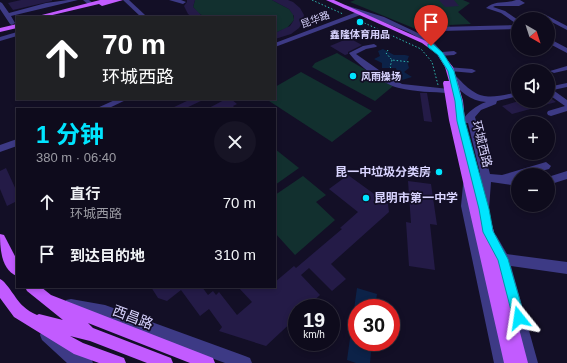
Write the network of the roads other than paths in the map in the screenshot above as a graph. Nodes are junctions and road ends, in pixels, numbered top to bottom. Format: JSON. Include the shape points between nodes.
{"nodes":[{"id":1,"x":75,"y":0,"type":"edge"},
{"id":2,"x":107,"y":0,"type":"edge"},
{"id":3,"x":120,"y":0,"type":"edge"},
{"id":4,"x":126,"y":0,"type":"edge"},
{"id":5,"x":172,"y":0,"type":"edge"},
{"id":6,"x":322,"y":0,"type":"edge"},
{"id":7,"x":329,"y":0,"type":"edge"},
{"id":8,"x":1,"y":2,"type":"edge"},
{"id":9,"x":89,"y":2,"type":"edge"},
{"id":10,"x":183,"y":2,"type":"dead end"},
{"id":11,"x":513,"y":3,"type":"dead end"},
{"id":12,"x":359,"y":14,"type":"junction"},
{"id":13,"x":8,"y":15,"type":"junction"},
{"id":14,"x":40,"y":16,"type":"edge"},
{"id":15,"x":56,"y":16,"type":"edge"},
{"id":16,"x":143,"y":16,"type":"dead end"},
{"id":17,"x":511,"y":19,"type":"edge"},
{"id":18,"x":555,"y":22,"type":"edge"},
{"id":19,"x":15,"y":24,"type":"edge"},
{"id":20,"x":0,"y":26,"type":"edge"},
{"id":21,"x":511,"y":26,"type":"edge"},
{"id":22,"x":567,"y":28,"type":"edge"},
{"id":23,"x":0,"y":30,"type":"edge"},
{"id":24,"x":16,"y":34,"type":"edge"},
{"id":25,"x":420,"y":36,"type":"junction"},
{"id":26,"x":0,"y":39,"type":"edge"},
{"id":27,"x":555,"y":44,"type":"edge"},
{"id":28,"x":276,"y":45,"type":"edge"},
{"id":29,"x":374,"y":46,"type":"dead end"},
{"id":30,"x":567,"y":51,"type":"edge"},
{"id":31,"x":454,"y":53,"type":"dead end"},
{"id":32,"x":440,"y":54,"type":"junction"},
{"id":33,"x":567,"y":68,"type":"edge"},
{"id":34,"x":450,"y":69,"type":"junction"},
{"id":35,"x":472,"y":71,"type":"dead end"},
{"id":36,"x":555,"y":71,"type":"edge"},
{"id":37,"x":453,"y":78,"type":"junction"},
{"id":38,"x":567,"y":84,"type":"edge"},
{"id":39,"x":555,"y":87,"type":"edge"},
{"id":40,"x":449,"y":90,"type":"junction"},
{"id":41,"x":555,"y":95,"type":"edge"},
{"id":42,"x":511,"y":96,"type":"edge"},
{"id":43,"x":511,"y":97,"type":"edge"},
{"id":44,"x":122,"y":100,"type":"edge"},
{"id":45,"x":567,"y":104,"type":"edge"},
{"id":46,"x":102,"y":108,"type":"edge"},
{"id":47,"x":567,"y":108,"type":"edge"},
{"id":48,"x":551,"y":113,"type":"dead end"},
{"id":49,"x":470,"y":116,"type":"junction"},
{"id":50,"x":463,"y":128,"type":"junction"},
{"id":51,"x":16,"y":142,"type":"edge"},
{"id":52,"x":0,"y":149,"type":"edge"},
{"id":53,"x":477,"y":164,"type":"junction"},
{"id":54,"x":493,"y":165,"type":"dead end"},
{"id":55,"x":546,"y":166,"type":"dead end"},
{"id":56,"x":567,"y":175,"type":"edge"},
{"id":57,"x":555,"y":178,"type":"edge"},
{"id":58,"x":504,"y":179,"type":"junction"},
{"id":59,"x":476,"y":180,"type":"junction"},
{"id":60,"x":511,"y":180,"type":"edge"},
{"id":61,"x":488,"y":232,"type":"junction"},
{"id":62,"x":0,"y":239,"type":"edge"},
{"id":63,"x":503,"y":259,"type":"junction"},
{"id":64,"x":567,"y":268,"type":"edge"},
{"id":65,"x":16,"y":269,"type":"edge"},
{"id":66,"x":0,"y":285,"type":"edge"},
{"id":67,"x":32,"y":288,"type":"edge"},
{"id":68,"x":48,"y":300,"type":"junction"},
{"id":69,"x":29,"y":318,"type":"junction"},
{"id":70,"x":90,"y":334,"type":"junction"},
{"id":71,"x":86,"y":363,"type":"edge"},
{"id":72,"x":119,"y":363,"type":"edge"},
{"id":73,"x":166,"y":363,"type":"edge"},
{"id":74,"x":208,"y":363,"type":"edge"},
{"id":75,"x":245,"y":363,"type":"edge"},
{"id":76,"x":501,"y":363,"type":"edge"},
{"id":77,"x":511,"y":363,"type":"edge"},
{"id":78,"x":521,"y":363,"type":"edge"},
{"id":79,"x":531,"y":363,"type":"edge"}],
"edges":[{"from":1,"to":13,"type":"street"},
{"from":2,"to":9,"type":"main road"},
{"from":3,"to":15,"type":"main road"},
{"from":4,"to":16,"type":"street"},
{"from":5,"to":10,"type":"street"},
{"from":6,"to":12,"type":"main road","name":"环城西路"},
{"from":7,"to":12,"type":"main road","name":"环城西路"},
{"from":8,"to":13,"type":"street"},
{"from":9,"to":14,"type":"main road"},
{"from":11,"to":17,"type":"street","via":[[489,6],[503,12]]},
{"from":12,"to":25,"type":"street"},
{"from":12,"to":28,"type":"street","name":"昆华路","via":[[335,26]]},
{"from":12,"to":32,"type":"main road","name":"环城西路","via":[[422,40]]},
{"from":12,"to":40,"type":"main road","name":"环城西路","via":[[429,49],[442,65]]},
{"from":13,"to":19,"type":"street"},
{"from":18,"to":22,"type":"street"},
{"from":19,"to":20,"type":"main road"},
{"from":19,"to":23,"type":"main road"},
{"from":21,"to":25,"type":"street","via":[[492,29],[443,29]]},
{"from":24,"to":26,"type":"street"},
{"from":25,"to":32,"type":"street","via":[[434,45]]},
{"from":27,"to":30,"type":"street"},
{"from":29,"to":40,"type":"street","via":[[352,53],[383,78],[400,86]]},
{"from":31,"to":32,"type":"street"},
{"from":32,"to":34,"type":"main road","name":"环城西路"},
{"from":33,"to":36,"type":"street"},
{"from":34,"to":35,"type":"street"},
{"from":34,"to":37,"type":"main road","name":"环城西路"},
{"from":37,"to":42,"type":"street","via":[[465,92],[483,100]]},
{"from":37,"to":50,"type":"main road","name":"环城西路"},
{"from":38,"to":39,"type":"street"},
{"from":40,"to":59,"type":"main road","name":"环城西路","via":[[453,120]]},
{"from":41,"to":45,"type":"street"},
{"from":43,"to":49,"type":"street","via":[[486,104]]},
{"from":44,"to":46,"type":"street"},
{"from":47,"to":48,"type":"street"},
{"from":49,"to":50,"type":"street"},
{"from":49,"to":53,"type":"street"},
{"from":50,"to":53,"type":"main road","name":"环城西路"},
{"from":51,"to":52,"type":"street"},
{"from":53,"to":54,"type":"street"},
{"from":53,"to":59,"type":"main road","name":"环城西路"},
{"from":55,"to":58,"type":"street"},
{"from":56,"to":57,"type":"street"},
{"from":58,"to":59,"type":"street"},
{"from":58,"to":60,"type":"street"},
{"from":59,"to":61,"type":"main road","name":"环城西路"},
{"from":59,"to":76,"type":"street","via":[[466,206]]},
{"from":59,"to":77,"type":"main road","name":"环城西路"},
{"from":61,"to":63,"type":"street"},
{"from":61,"to":78,"type":"main road","name":"环城西路"},
{"from":62,"to":65,"type":"main road"},
{"from":63,"to":64,"type":"street"},
{"from":63,"to":79,"type":"street"},
{"from":66,"to":69,"type":"main road","name":"西昌路","via":[[19,312]]},
{"from":67,"to":68,"type":"main road","name":"西昌路"},
{"from":68,"to":70,"type":"main road","name":"西昌路"},
{"from":68,"to":74,"type":"main road","name":"西昌路"},
{"from":68,"to":75,"type":"street","via":[[105,312]]},
{"from":69,"to":70,"type":"main road","name":"西昌路"},
{"from":69,"to":71,"type":"street","via":[[72,358]]},
{"from":69,"to":72,"type":"main road","name":"西昌路","via":[[78,349]]},
{"from":70,"to":73,"type":"main road","name":"西昌路"}]}
